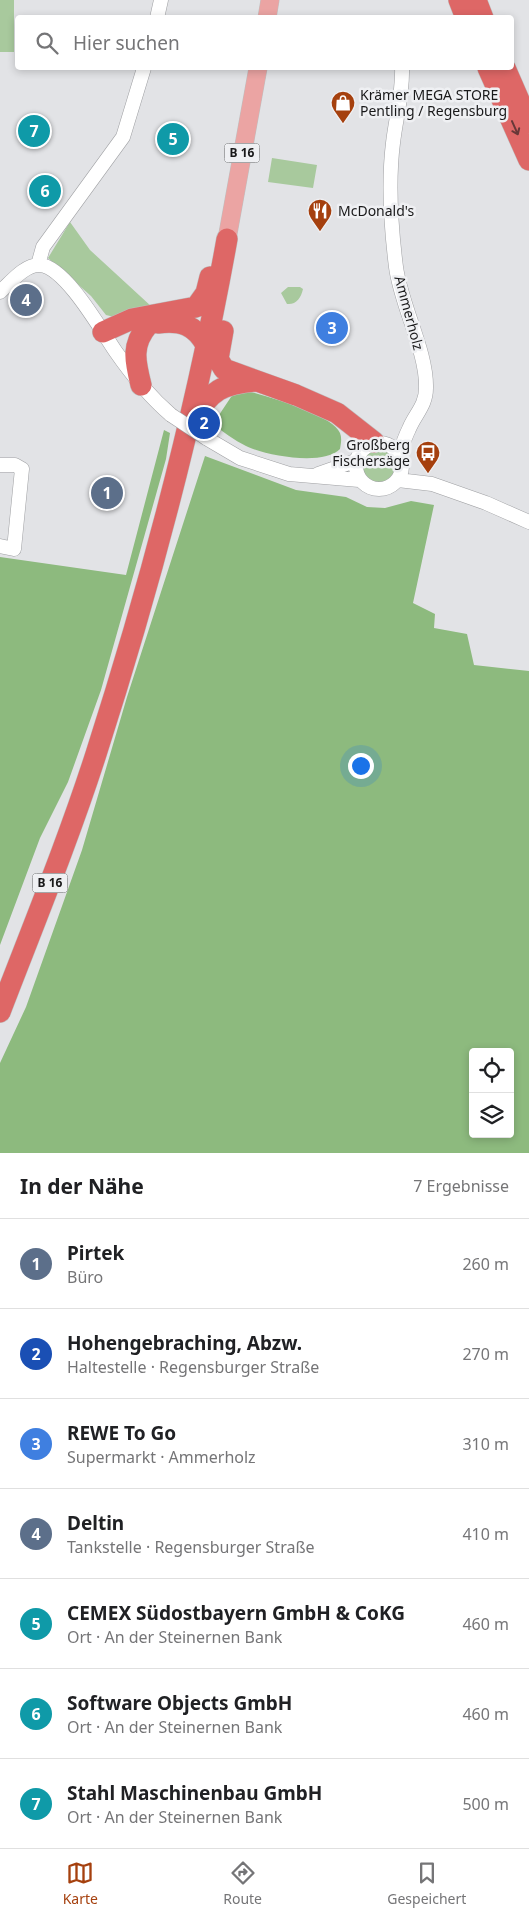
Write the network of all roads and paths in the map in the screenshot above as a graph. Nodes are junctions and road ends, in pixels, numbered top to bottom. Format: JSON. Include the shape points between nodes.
{"nodes":[{"id":1,"x":161,"y":0,"type":"edge"},
{"id":2,"x":270,"y":0,"type":"edge"},
{"id":3,"x":459,"y":0,"type":"edge"},
{"id":4,"x":476,"y":0,"type":"edge"},
{"id":5,"x":158,"y":15,"type":"edge"},
{"id":6,"x":268,"y":15,"type":"edge"},
{"id":7,"x":465,"y":15,"type":"edge"},
{"id":8,"x":482,"y":15,"type":"edge"},
{"id":9,"x":143,"y":70,"type":"edge"},
{"id":10,"x":258,"y":70,"type":"edge"},
{"id":11,"x":398,"y":70,"type":"edge"},
{"id":12,"x":489,"y":70,"type":"edge"},
{"id":13,"x":506,"y":70,"type":"edge"},
{"id":14,"x":529,"y":123,"type":"edge"},
{"id":15,"x":529,"y":160,"type":"edge"},
{"id":16,"x":227,"y":240,"type":"junction"},
{"id":17,"x":38,"y":265,"type":"junction"},
{"id":18,"x":220,"y":273,"type":"junction"},
{"id":19,"x":0,"y":292,"type":"edge"},
{"id":20,"x":148,"y":325,"type":"junction"},
{"id":21,"x":106,"y":337,"type":"junction"},
{"id":22,"x":206,"y":345,"type":"junction"},
{"id":23,"x":255,"y":381,"type":"junction"},
{"id":24,"x":141,"y":385,"type":"junction"},
{"id":25,"x":409,"y":428,"type":"junction"},
{"id":26,"x":195,"y":438,"type":"junction"},
{"id":27,"x":369,"y":449,"type":"junction"},
{"id":28,"x":400,"y":457,"type":"junction"},
{"id":29,"x":0,"y":465,"type":"edge"},
{"id":30,"x":313,"y":476,"type":"junction"},
{"id":31,"x":359,"y":480,"type":"junction"},
{"id":32,"x":398,"y":480,"type":"junction"},
{"id":33,"x":430,"y":484,"type":"junction"},
{"id":34,"x":529,"y":522,"type":"edge"},
{"id":35,"x":0,"y":546,"type":"edge"},
{"id":36,"x":0,"y":1012,"type":"edge"}],
"edges":[{"from":1,"to":5,"type":"street"},
{"from":2,"to":6,"type":"main road"},
{"from":3,"to":7,"type":"highway"},
{"from":4,"to":8,"type":"highway"},
{"from":9,"to":17,"type":"street","via":[[123,137],[43,247]]},
{"from":10,"to":16,"type":"main road","number":"B 16"},
{"from":11,"to":25,"type":"street","name":"Ammerholz","via":[[391,202],[396,269],[426,388],[424,405]]},
{"from":12,"to":15,"type":"highway","one_way":true},
{"from":13,"to":14,"type":"highway"},
{"from":16,"to":18,"type":"highway","number":"B 16"},
{"from":16,"to":21,"type":"highway","via":[[215,253],[206,294],[196,306],[132,319]]},
{"from":17,"to":19,"type":"street","via":[[27,268]]},
{"from":17,"to":21,"type":"street","via":[[47,267],[82,298]]},
{"from":18,"to":22,"type":"highway","number":"B 16"},
{"from":18,"to":23,"type":"highway","via":[[228,303],[219,364]]},
{"from":20,"to":21,"type":"highway"},
{"from":20,"to":22,"type":"highway","via":[[160,322],[187,325],[199,333]]},
{"from":20,"to":24,"type":"highway","via":[[134,349]]},
{"from":21,"to":24,"type":"street"},
{"from":22,"to":26,"type":"highway","number":"B 16"},
{"from":23,"to":26,"type":"highway","via":[[222,387],[209,396]]},
{"from":23,"to":27,"type":"highway","via":[[346,418]]},
{"from":24,"to":26,"type":"street","bridge":true},
{"from":25,"to":27,"type":"street","name":"Ammerholz"},
{"from":25,"to":28,"type":"street","name":"Ammerholz"},
{"from":26,"to":30,"type":"street","via":[[240,458],[289,474]]},
{"from":26,"to":36,"type":"highway","number":"B 16","via":[[145,587],[96,754]]},
{"from":27,"to":28,"type":"street"},
{"from":27,"to":30,"type":"street","name":"Ammerholz"},
{"from":27,"to":31,"type":"street","via":[[356,474]]},
{"from":28,"to":32,"type":"street"},
{"from":28,"to":33,"type":"street"},
{"from":29,"to":35,"type":"street","via":[[15,465],[22,469],[14,549]]},
{"from":30,"to":31,"type":"street"},
{"from":31,"to":32,"type":"street","via":[[378,489]]},
{"from":32,"to":33,"type":"street"},
{"from":33,"to":34,"type":"street"}]}
